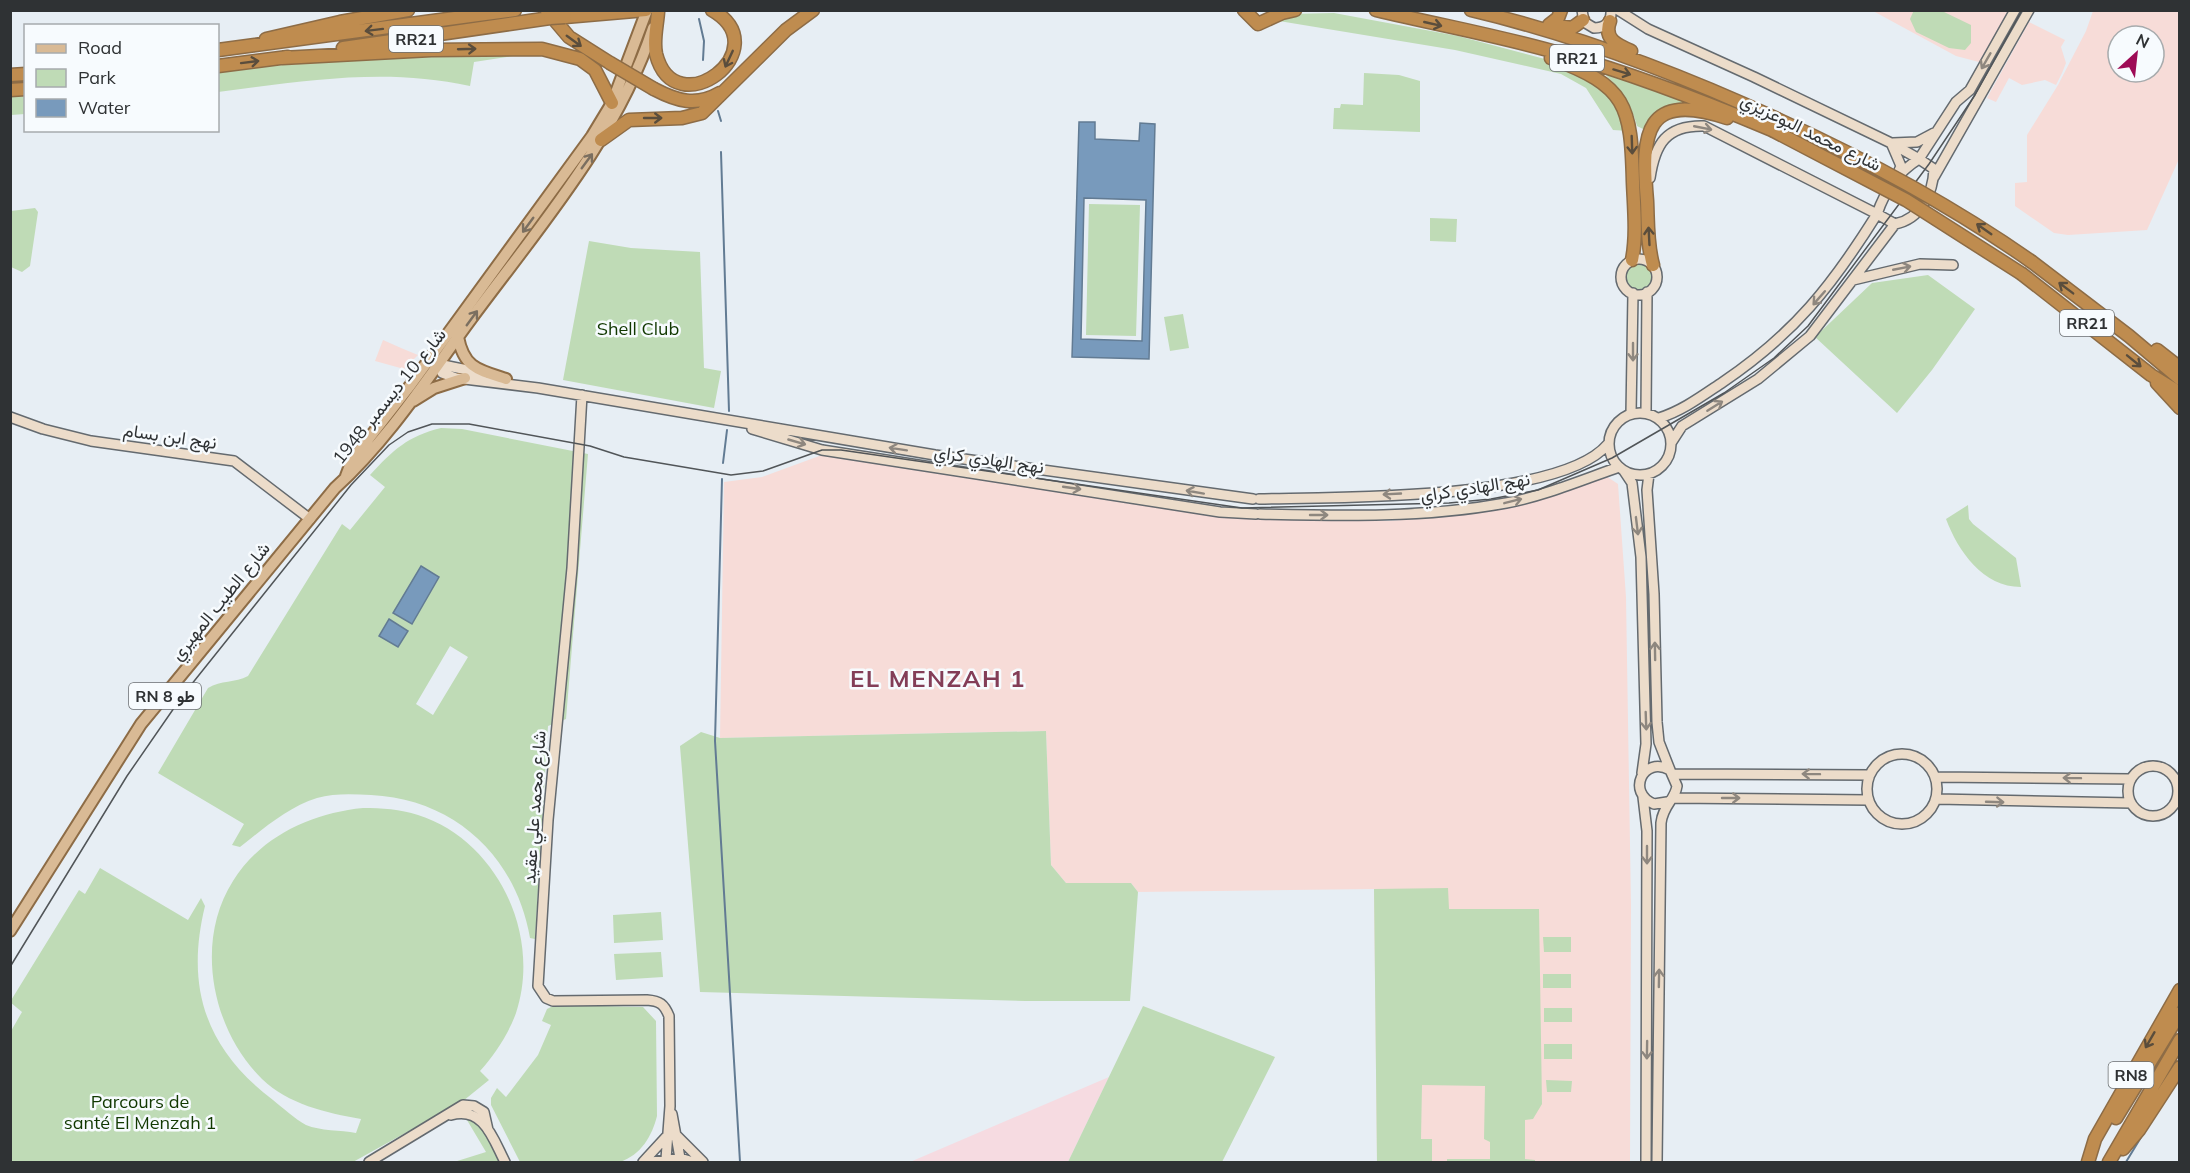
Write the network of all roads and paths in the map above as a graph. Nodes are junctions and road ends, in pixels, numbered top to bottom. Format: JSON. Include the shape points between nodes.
{"nodes":[{"id":1,"x":408,"y":10,"type":"edge"},
{"id":2,"x":515,"y":10,"type":"edge"},
{"id":3,"x":601,"y":10,"type":"edge"},
{"id":4,"x":712,"y":10,"type":"edge"},
{"id":5,"x":813,"y":10,"type":"edge"},
{"id":6,"x":1244,"y":10,"type":"edge"},
{"id":7,"x":1295,"y":10,"type":"edge"},
{"id":8,"x":1376,"y":10,"type":"edge"},
{"id":9,"x":1471,"y":10,"type":"edge"},
{"id":10,"x":1561,"y":10,"type":"edge"},
{"id":11,"x":1618,"y":10,"type":"edge"},
{"id":12,"x":2015,"y":10,"type":"edge"},
{"id":13,"x":2029,"y":10,"type":"edge"},
{"id":14,"x":652,"y":11,"type":"edge"},
{"id":15,"x":548,"y":14,"type":"edge"},
{"id":16,"x":1492,"y":15,"type":"junction"},
{"id":17,"x":1582,"y":15,"type":"edge"},
{"id":18,"x":565,"y":17,"type":"junction"},
{"id":19,"x":1610,"y":17,"type":"edge"},
{"id":20,"x":1630,"y":19,"type":"junction"},
{"id":21,"x":1549,"y":25,"type":"junction"},
{"id":22,"x":1499,"y":39,"type":"junction"},
{"id":23,"x":254,"y":46,"type":"junction"},
{"id":24,"x":219,"y":50,"type":"edge"},
{"id":25,"x":282,"y":58,"type":"junction"},
{"id":26,"x":219,"y":66,"type":"edge"},
{"id":27,"x":729,"y":88,"type":"junction"},
{"id":28,"x":1711,"y":88,"type":"junction"},
{"id":29,"x":612,"y":103,"type":"junction"},
{"id":30,"x":1942,"y":125,"type":"junction"},
{"id":31,"x":1774,"y":129,"type":"junction"},
{"id":32,"x":601,"y":140,"type":"junction"},
{"id":33,"x":1891,"y":143,"type":"junction"},
{"id":34,"x":1919,"y":159,"type":"junction"},
{"id":35,"x":1898,"y":173,"type":"junction"},
{"id":36,"x":1934,"y":177,"type":"junction"},
{"id":37,"x":1646,"y":193,"type":"junction"},
{"id":38,"x":1877,"y":214,"type":"junction"},
{"id":39,"x":1895,"y":224,"type":"junction"},
{"id":40,"x":1632,"y":260,"type":"junction"},
{"id":41,"x":1653,"y":265,"type":"junction"},
{"id":42,"x":1953,"y":265,"type":"dead end"},
{"id":43,"x":1853,"y":280,"type":"junction"},
{"id":44,"x":1647,"y":292,"type":"junction"},
{"id":45,"x":1634,"y":293,"type":"junction"},
{"id":46,"x":2129,"y":336,"type":"junction"},
{"id":47,"x":458,"y":337,"type":"junction"},
{"id":48,"x":432,"y":363,"type":"junction"},
{"id":49,"x":2180,"y":368,"type":"edge"},
{"id":50,"x":2151,"y":375,"type":"junction"},
{"id":51,"x":465,"y":378,"type":"junction"},
{"id":52,"x":506,"y":379,"type":"junction"},
{"id":53,"x":2180,"y":379,"type":"edge"},
{"id":54,"x":538,"y":388,"type":"junction"},
{"id":55,"x":2180,"y":393,"type":"edge"},
{"id":56,"x":582,"y":395,"type":"junction"},
{"id":57,"x":407,"y":404,"type":"junction"},
{"id":58,"x":2180,"y":408,"type":"edge"},
{"id":59,"x":1646,"y":413,"type":"junction"},
{"id":60,"x":1630,"y":414,"type":"junction"},
{"id":61,"x":10,"y":417,"type":"edge"},
{"id":62,"x":1659,"y":418,"type":"junction"},
{"id":63,"x":721,"y":420,"type":"junction"},
{"id":64,"x":1671,"y":443,"type":"junction"},
{"id":65,"x":1608,"y":444,"type":"junction"},
{"id":66,"x":1621,"y":469,"type":"junction"},
{"id":67,"x":1649,"y":474,"type":"junction"},
{"id":68,"x":344,"y":479,"type":"junction"},
{"id":69,"x":310,"y":519,"type":"junction"},
{"id":70,"x":1672,"y":772,"type":"junction"},
{"id":71,"x":1641,"y":775,"type":"junction"},
{"id":72,"x":1870,"y":775,"type":"junction"},
{"id":73,"x":1936,"y":777,"type":"junction"},
{"id":74,"x":2130,"y":779,"type":"junction"},
{"id":75,"x":2177,"y":780,"type":"edge"},
{"id":76,"x":1643,"y":797,"type":"junction"},
{"id":77,"x":1937,"y":799,"type":"junction"},
{"id":78,"x":1670,"y":800,"type":"junction"},
{"id":79,"x":1868,"y":800,"type":"junction"},
{"id":80,"x":2130,"y":803,"type":"junction"},
{"id":81,"x":2176,"y":805,"type":"edge"},
{"id":82,"x":10,"y":931,"type":"edge"},
{"id":83,"x":2180,"y":990,"type":"edge"},
{"id":84,"x":2180,"y":1013,"type":"edge"},
{"id":85,"x":2180,"y":1040,"type":"edge"},
{"id":86,"x":2180,"y":1067,"type":"edge"},
{"id":87,"x":671,"y":1136,"type":"junction"},
{"id":88,"x":680,"y":1158,"type":"junction"},
{"id":89,"x":666,"y":1159,"type":"junction"},
{"id":90,"x":2111,"y":1160,"type":"edge"},
{"id":91,"x":369,"y":1162,"type":"edge"},
{"id":92,"x":505,"y":1162,"type":"edge"},
{"id":93,"x":643,"y":1162,"type":"edge"},
{"id":94,"x":652,"y":1162,"type":"edge"},
{"id":95,"x":693,"y":1162,"type":"edge"},
{"id":96,"x":703,"y":1162,"type":"edge"},
{"id":97,"x":1646,"y":1162,"type":"edge"},
{"id":98,"x":1657,"y":1162,"type":"edge"},
{"id":99,"x":2088,"y":1162,"type":"edge"}],
"edges":[{"from":1,"to":23,"type":"highway","via":[[283,34]]},
{"from":2,"to":23,"type":"highway","number":"RR21","one_way":true},
{"from":3,"to":18,"type":"highway","number":"RR21"},
{"from":4,"to":14,"type":"highway","one_way":true,"via":[[731,29],[734,50],[722,72],[699,84],[675,80],[664,72],[659,63]]},
{"from":5,"to":27,"type":"highway","via":[[786,30]]},
{"from":6,"to":7,"type":"highway","via":[[1258,24]]},
{"from":8,"to":22,"type":"highway","name":"شارع محمد البوعزيزي","number":"RR21","one_way":true},
{"from":9,"to":16,"type":"highway","name":"شارع محمد البوعزيزي","number":"RR21"},
{"from":10,"to":21,"type":"highway"},
{"from":11,"to":20,"type":"street"},
{"from":12,"to":30,"type":"street","one_way":true,"via":[[1970,90],[1956,102]]},
{"from":13,"to":36,"type":"street"},
{"from":14,"to":18,"type":"highway"},
{"from":14,"to":29,"type":"main road","name":"شارع 10 ديسمبر 1948"},
{"from":14,"to":32,"type":"main road","name":"شارع 10 ديسمبر 1948","via":[[633,82]]},
{"from":15,"to":18,"type":"highway","number":"RR21","bridge":true},
{"from":15,"to":25,"type":"highway","number":"RR21"},
{"from":15,"to":27,"type":"highway","one_way":true,"bridge":true,"via":[[569,37],[680,101],[707,100]]},
{"from":16,"to":21,"type":"highway"},
{"from":16,"to":28,"type":"highway","name":"شارع محمد البوعزيزي","number":"RR21"},
{"from":17,"to":19,"type":"street","via":[[1594,28],[1600,28]]},
{"from":17,"to":21,"type":"highway","via":[[1572,28]]},
{"from":19,"to":20,"type":"street"},
{"from":19,"to":28,"type":"highway","via":[[1608,34],[1615,44]]},
{"from":20,"to":33,"type":"street"},
{"from":22,"to":31,"type":"highway","name":"شارع محمد البوعزيزي","number":"RR21","one_way":true,"via":[[1631,75]]},
{"from":22,"to":40,"type":"highway","one_way":true,"via":[[1586,72],[1607,86],[1619,101],[1629,120],[1632,139]]},
{"from":23,"to":24,"type":"highway","number":"RR21"},
{"from":26,"to":25,"type":"highway","number":"RR21","one_way":true},
{"from":25,"to":29,"type":"highway","one_way":true,"via":[[542,49],[580,59],[595,70]]},
{"from":32,"to":27,"type":"highway","one_way":true,"via":[[629,120],[682,118],[702,113]]},
{"from":28,"to":31,"type":"highway","name":"شارع محمد البوعزيزي","number":"RR21"},
{"from":29,"to":48,"type":"main road","name":"شارع 10 ديسمبر 1948","one_way":true,"via":[[585,146],[435,351]]},
{"from":30,"to":33,"type":"street","via":[[1926,139]]},
{"from":30,"to":34,"type":"street"},
{"from":31,"to":37,"type":"highway","via":[[1700,111],[1682,109],[1664,114],[1649,130],[1645,143]]},
{"from":46,"to":31,"type":"highway","name":"شارع محمد البوعزيزي","number":"RR21","one_way":true,"bridge":true,"via":[[1974,221],[1916,187]]},
{"from":31,"to":50,"type":"highway","name":"شارع محمد البوعزيزي","number":"RR21","one_way":true,"bridge":true,"via":[[1916,206],[2022,274]]},
{"from":47,"to":32,"type":"main road","name":"شارع 10 ديسمبر 1948","one_way":true},
{"from":33,"to":34,"type":"street"},
{"from":33,"to":35,"type":"street","via":[[1899,157]]},
{"from":34,"to":35,"type":"street"},
{"from":34,"to":36,"type":"street","via":[[1934,169]]},
{"from":35,"to":38,"type":"street"},
{"from":36,"to":39,"type":"street","via":[[1932,190],[1917,213],[1908,221]]},
{"from":37,"to":38,"type":"street","one_way":true,"via":[[1662,140],[1677,130],[1704,126]]},
{"from":41,"to":37,"type":"highway","one_way":true},
{"from":38,"to":39,"type":"street"},
{"from":38,"to":62,"type":"street","one_way":true,"via":[[1829,287],[1777,342],[1711,390]]},
{"from":39,"to":43,"type":"street"},
{"from":40,"to":41,"type":"street"},
{"from":40,"to":45,"type":"street","via":[[1625,266],[1622,280]]},
{"from":41,"to":44,"type":"street","via":[[1656,281]]},
{"from":43,"to":42,"type":"street","one_way":true,"via":[[1909,266]]},
{"from":64,"to":43,"type":"street","one_way":true,"via":[[1682,426],[1758,379],[1810,336]]},
{"from":44,"to":45,"type":"street"},
{"from":44,"to":59,"type":"street"},
{"from":45,"to":60,"type":"street","one_way":true},
{"from":46,"to":49,"type":"highway","via":[[2157,350]]},
{"from":46,"to":53,"type":"highway","name":"شارع محمد البوعزيزي","number":"RR21"},
{"from":47,"to":48,"type":"main road","name":"شارع 10 ديسمبر 1948"},
{"from":47,"to":52,"type":"main road","via":[[461,353],[471,366]]},
{"from":48,"to":51,"type":"street","name":"نهج الهادي كراي","via":[[446,375]]},
{"from":48,"to":52,"type":"street","name":"نهج الهادي كراي"},
{"from":48,"to":57,"type":"main road","name":"شارع 10 ديسمبر 1948"},
{"from":48,"to":68,"type":"main road","name":"شارع 10 ديسمبر 1948","via":[[352,460]]},
{"from":50,"to":55,"type":"highway","name":"شارع محمد البوعزيزي","number":"RR21"},
{"from":50,"to":58,"type":"highway"},
{"from":51,"to":54,"type":"street","name":"نهج الهادي كراي"},
{"from":51,"to":57,"type":"main road","via":[[434,388]]},
{"from":52,"to":54,"type":"street","name":"نهج الهادي كراي"},
{"from":54,"to":56,"type":"street","name":"نهج الهادي كراي"},
{"from":56,"to":63,"type":"street","name":"نهج الهادي كراي"},
{"from":56,"to":87,"type":"street","name":"شارع محمد علي عقيد","via":[[538,986],[553,1001],[647,1000],[658,1001],[665,1007],[669,1016]]},
{"from":57,"to":68,"type":"main road","name":"شارع 10 ديسمبر 1948"},
{"from":59,"to":60,"type":"street"},
{"from":59,"to":62,"type":"street"},
{"from":60,"to":65,"type":"street","via":[[1614,425]]},
{"from":61,"to":69,"type":"street","name":"نهج ابن بسام","via":[[91,441],[234,461]]},
{"from":62,"to":64,"type":"street"},
{"from":65,"to":63,"type":"street","name":"نهج الهادي كراي","one_way":true,"via":[[1598,455],[1576,465],[1506,486],[1256,499],[936,455]]},
{"from":63,"to":66,"type":"street","name":"نهج الهادي كراي","one_way":true,"via":[[822,450],[1220,512],[1443,512],[1508,502]]},
{"from":64,"to":67,"type":"street","via":[[1665,462]]},
{"from":65,"to":66,"type":"street"},
{"from":66,"to":67,"type":"street","via":[[1636,475]]},
{"from":66,"to":71,"type":"street","one_way":true,"via":[[1632,483],[1641,557],[1646,744]]},
{"from":70,"to":67,"type":"street","one_way":true,"via":[[1659,742],[1657,722]]},
{"from":68,"to":69,"type":"main road","name":"شارع الطيب المهيري","number":"RN 8 طو"},
{"from":69,"to":82,"type":"main road","name":"شارع الطيب المهيري","number":"RN 8 طو","via":[[141,724]]},
{"from":70,"to":71,"type":"street","via":[[1653,766]]},
{"from":72,"to":70,"type":"street","one_way":true},
{"from":70,"to":78,"type":"street","via":[[1677,786]]},
{"from":71,"to":76,"type":"street","via":[[1638,785]]},
{"from":72,"to":73,"type":"street","via":[[1887,757],[1904,754],[1921,759]]},
{"from":72,"to":79,"type":"street"},
{"from":74,"to":73,"type":"street","one_way":true},
{"from":73,"to":77,"type":"street"},
{"from":74,"to":75,"type":"street","via":[[2135,772],[2151,766],[2165,769]]},
{"from":74,"to":80,"type":"street"},
{"from":75,"to":81,"type":"street"},
{"from":76,"to":78,"type":"street","via":[[1654,804]]},
{"from":76,"to":97,"type":"street","one_way":true,"via":[[1647,824]]},
{"from":77,"to":79,"type":"street","via":[[1925,817],[1900,825],[1884,819]]},
{"from":77,"to":80,"type":"street","one_way":true},
{"from":78,"to":79,"type":"street","one_way":true},
{"from":98,"to":78,"type":"street","one_way":true,"via":[[1660,842],[1662,817]]},
{"from":80,"to":81,"type":"street","via":[[2140,813],[2154,816]]},
{"from":83,"to":99,"type":"highway","number":"RN8","one_way":true,"via":[[2095,1139]]},
{"from":84,"to":99,"type":"highway","number":"RN8"},
{"from":85,"to":90,"type":"highway","number":"RN8"},
{"from":86,"to":90,"type":"highway","via":[[2126,1148]]},
{"from":87,"to":88,"type":"street","name":"شارع محمد علي عقيد"},
{"from":87,"to":89,"type":"street","name":"شارع محمد علي عقيد"},
{"from":87,"to":93,"type":"street"},
{"from":87,"to":96,"type":"street"},
{"from":88,"to":89,"type":"street"},
{"from":88,"to":95,"type":"street"},
{"from":89,"to":94,"type":"street"},
{"from":91,"to":92,"type":"street","via":[[463,1106],[474,1106],[487,1118]]}]}
